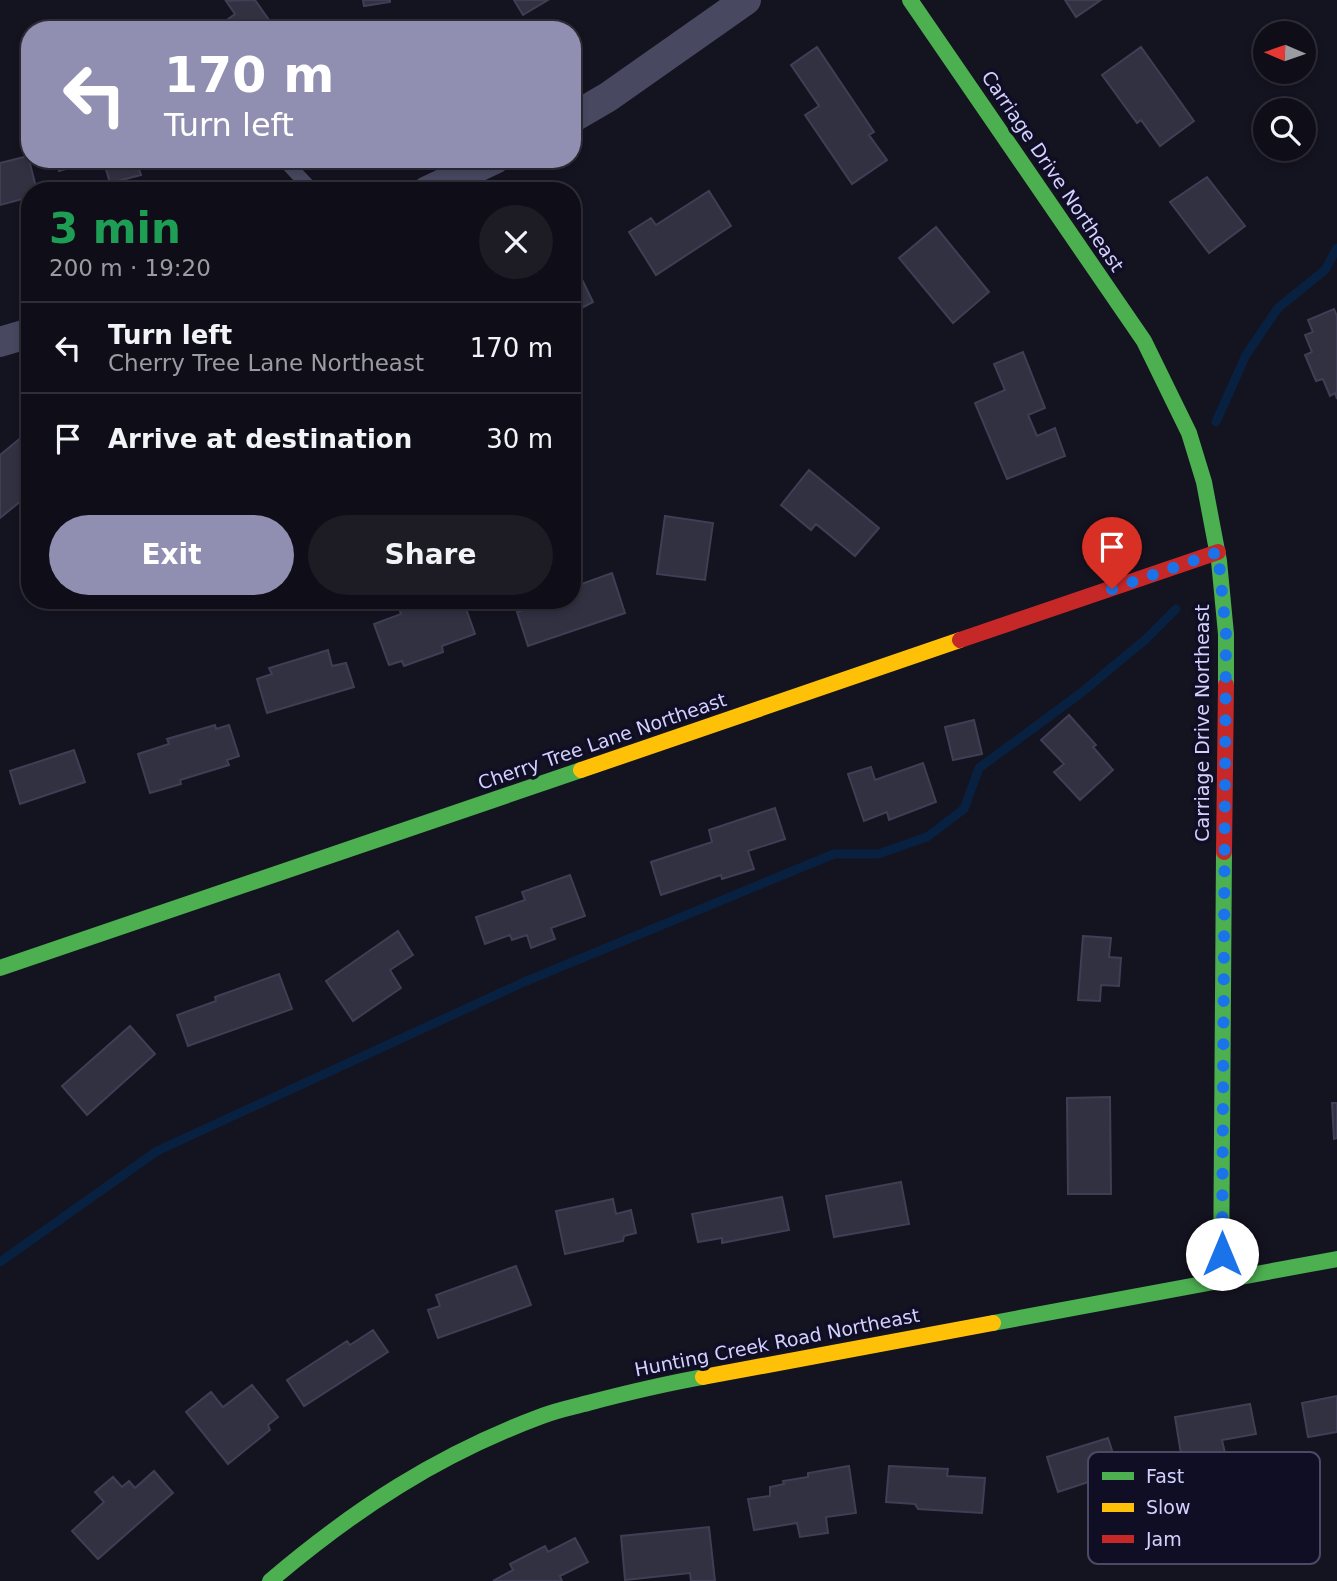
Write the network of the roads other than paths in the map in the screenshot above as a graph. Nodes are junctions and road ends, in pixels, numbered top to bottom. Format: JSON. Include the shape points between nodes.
{"nodes":[{"id":1,"x":746,"y":0,"type":"edge"},
{"id":2,"x":910,"y":0,"type":"edge"},
{"id":3,"x":581,"y":113,"type":"edge"},
{"id":4,"x":292,"y":168,"type":"edge"},
{"id":5,"x":476,"y":168,"type":"edge"},
{"id":6,"x":305,"y":182,"type":"edge"},
{"id":7,"x":446,"y":182,"type":"edge"},
{"id":8,"x":21,"y":335,"type":"edge"},
{"id":9,"x":0,"y":342,"type":"edge"},
{"id":10,"x":1218,"y":552,"type":"junction"},
{"id":11,"x":0,"y":968,"type":"edge"},
{"id":12,"x":1337,"y":1259,"type":"edge"},
{"id":13,"x":1221,"y":1280,"type":"junction"},
{"id":14,"x":270,"y":1581,"type":"edge"}],
"edges":[{"from":1,"to":3,"type":"street"},
{"from":2,"to":10,"type":"street","name":"Carriage Drive Northeast","via":[[1144,341],[1189,433]]},
{"from":4,"to":6,"type":"lane"},
{"from":5,"to":7,"type":"street"},
{"from":8,"to":9,"type":"street"},
{"from":10,"to":11,"type":"street","name":"Cherry Tree Lane Northeast"},
{"from":10,"to":13,"type":"street","name":"Carriage Drive Northeast","via":[[1226,634]]},
{"from":12,"to":13,"type":"street","name":"Hunting Creek Road Northeast"},
{"from":13,"to":14,"type":"street","name":"Hunting Creek Road Northeast","via":[[652,1386],[544,1415],[457,1452],[377,1498]]}]}
